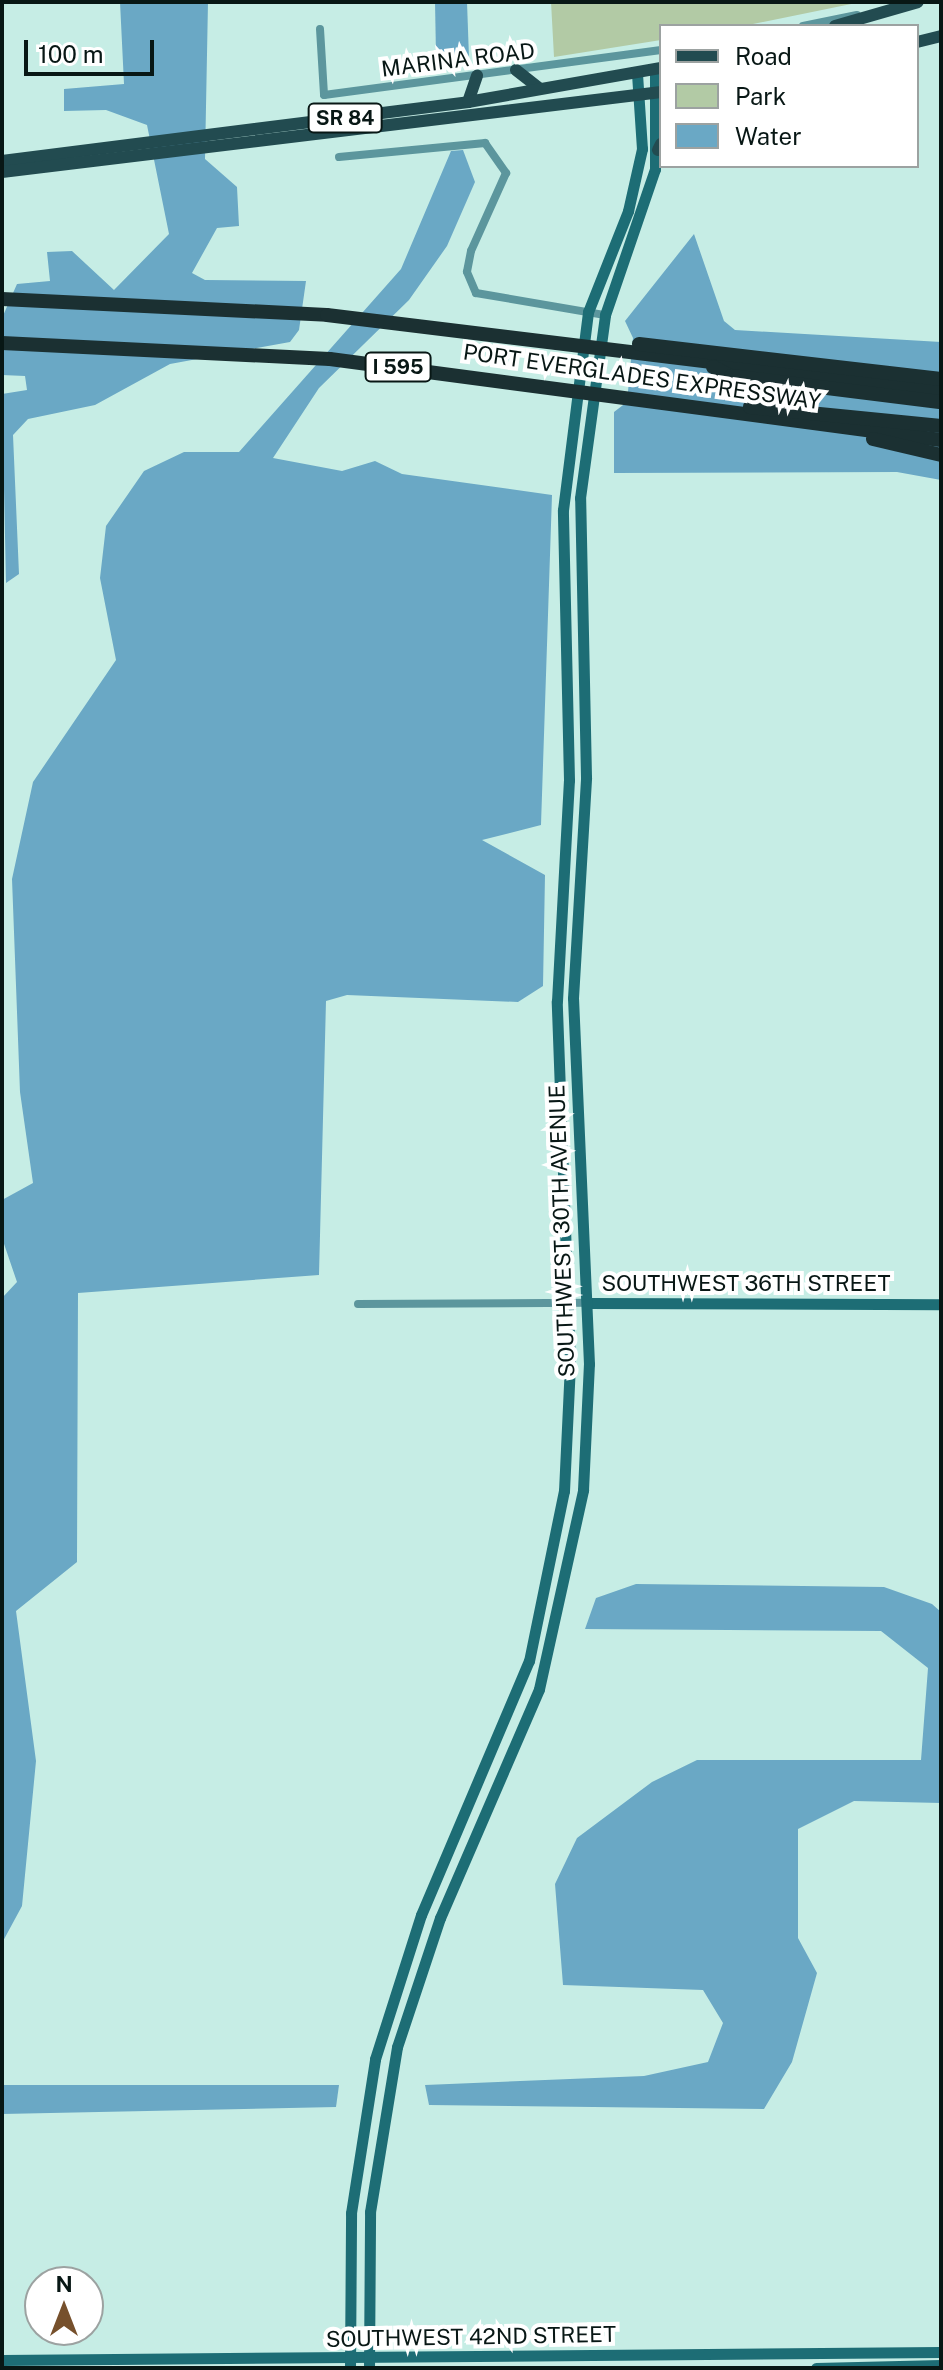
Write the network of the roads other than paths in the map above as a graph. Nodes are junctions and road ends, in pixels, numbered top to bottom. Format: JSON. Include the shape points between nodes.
{"nodes":[{"id":1,"x":918,"y":2,"type":"edge"},
{"id":2,"x":894,"y":9,"type":"junction"},
{"id":3,"x":814,"y":24,"type":"edge"},
{"id":4,"x":842,"y":24,"type":"edge"},
{"id":5,"x":320,"y":29,"type":"dead end"},
{"id":6,"x":941,"y":36,"type":"edge"},
{"id":7,"x":919,"y":42,"type":"edge"},
{"id":8,"x":659,"y":50,"type":"edge"},
{"id":9,"x":658,"y":69,"type":"edge"},
{"id":10,"x":516,"y":70,"type":"junction"},
{"id":11,"x":637,"y":73,"type":"junction"},
{"id":12,"x":477,"y":76,"type":"junction"},
{"id":13,"x":542,"y":89,"type":"junction"},
{"id":14,"x":659,"y":92,"type":"edge"},
{"id":15,"x":641,"y":95,"type":"junction"},
{"id":16,"x":468,"y":102,"type":"junction"},
{"id":17,"x":222,"y":138,"type":"junction"},
{"id":18,"x":129,"y":151,"type":"junction"},
{"id":19,"x":659,"y":152,"type":"edge"},
{"id":20,"x":339,"y":157,"type":"dead end"},
{"id":21,"x":2,"y":161,"type":"edge"},
{"id":22,"x":2,"y":172,"type":"edge"},
{"id":23,"x":2,"y":299,"type":"edge"},
{"id":24,"x":588,"y":312,"type":"junction"},
{"id":25,"x":605,"y":315,"type":"junction"},
{"id":26,"x":443,"y":327,"type":"junction"},
{"id":27,"x":2,"y":343,"type":"edge"},
{"id":28,"x":700,"y":362,"type":"junction"},
{"id":29,"x":941,"y":379,"type":"edge"},
{"id":30,"x":941,"y":390,"type":"edge"},
{"id":31,"x":941,"y":402,"type":"edge"},
{"id":32,"x":726,"y":410,"type":"junction"},
{"id":33,"x":791,"y":419,"type":"junction"},
{"id":34,"x":941,"y":426,"type":"edge"},
{"id":35,"x":941,"y":440,"type":"edge"},
{"id":36,"x":941,"y":455,"type":"edge"},
{"id":37,"x":575,"y":1056,"type":"junction"},
{"id":38,"x":559,"y":1057,"type":"junction"},
{"id":39,"x":568,"y":1303,"type":"junction"},
{"id":40,"x":587,"y":1303,"type":"junction"},
{"id":41,"x":358,"y":1304,"type":"dead end"},
{"id":42,"x":941,"y":1304,"type":"edge"},
{"id":43,"x":941,"y":2352,"type":"edge"},
{"id":44,"x":2,"y":2360,"type":"edge"},
{"id":45,"x":350,"y":2363,"type":"edge"},
{"id":46,"x":368,"y":2363,"type":"edge"},
{"id":47,"x":941,"y":2365,"type":"edge"},
{"id":48,"x":816,"y":2368,"type":"edge"}],
"edges":[{"from":1,"to":2,"type":"main road"},
{"from":2,"to":3,"type":"street"},
{"from":2,"to":4,"type":"main road"},
{"from":5,"to":12,"type":"street","name":"MARINA ROAD","via":[[324,95]]},
{"from":6,"to":7,"type":"main road"},
{"from":8,"to":10,"type":"street","name":"MARINA ROAD"},
{"from":9,"to":11,"type":"main road","number":"SR 84"},
{"from":10,"to":12,"type":"street","name":"MARINA ROAD"},
{"from":10,"to":13,"type":"main road"},
{"from":11,"to":13,"type":"main road","number":"SR 84"},
{"from":11,"to":15,"type":"main road","name":"SOUTHWEST 30TH AVENUE"},
{"from":12,"to":16,"type":"main road"},
{"from":13,"to":16,"type":"main road","number":"SR 84"},
{"from":14,"to":15,"type":"main road","number":"SR 84"},
{"from":15,"to":17,"type":"main road","number":"SR 84"},
{"from":15,"to":24,"type":"main road","name":"SOUTHWEST 30TH AVENUE","via":[[637,180]]},
{"from":16,"to":17,"type":"main road","number":"SR 84"},
{"from":17,"to":18,"type":"main road","number":"SR 84"},
{"from":18,"to":21,"type":"main road","number":"SR 84"},
{"from":18,"to":22,"type":"main road","number":"SR 84"},
{"from":19,"to":25,"type":"main road","name":"SOUTHWEST 30TH AVENUE","via":[[648,201]]},
{"from":20,"to":24,"type":"street","via":[[485,143],[506,173],[471,251],[467,272],[476,293]]},
{"from":23,"to":26,"type":"highway","name":"PORT EVERGLADES EXPRESSWAY","number":"I 595"},
{"from":24,"to":25,"type":"street"},
{"from":24,"to":38,"type":"main road","name":"SOUTHWEST 30TH AVENUE","via":[[562,542],[569,747]]},
{"from":25,"to":37,"type":"main road","name":"SOUTHWEST 30TH AVENUE","via":[[579,512],[586,777],[574,934]]},
{"from":26,"to":28,"type":"highway","name":"PORT EVERGLADES EXPRESSWAY","number":"I 595"},
{"from":26,"to":29,"type":"highway"},
{"from":27,"to":32,"type":"highway","name":"PORT EVERGLADES EXPRESSWAY","number":"I 595","via":[[330,359]]},
{"from":28,"to":30,"type":"highway","name":"PORT EVERGLADES EXPRESSWAY","number":"I 595"},
{"from":28,"to":31,"type":"highway","via":[[731,376]]},
{"from":32,"to":33,"type":"highway","name":"PORT EVERGLADES EXPRESSWAY","number":"I 595"},
{"from":32,"to":34,"type":"highway","via":[[776,405]]},
{"from":33,"to":35,"type":"highway","name":"PORT EVERGLADES EXPRESSWAY","number":"I 595"},
{"from":33,"to":36,"type":"highway"},
{"from":37,"to":38,"type":"main road"},
{"from":37,"to":40,"type":"main road","name":"SOUTHWEST 30TH AVENUE"},
{"from":38,"to":39,"type":"main road","name":"SOUTHWEST 30TH AVENUE"},
{"from":39,"to":40,"type":"street","name":"SOUTHWEST 36TH STREET"},
{"from":39,"to":41,"type":"street","name":"SOUTHWEST 36TH STREET"},
{"from":39,"to":45,"type":"main road","name":"SOUTHWEST 30TH AVENUE","via":[[569,1427],[555,1554],[509,1719],[421,1915],[378,2049],[351,2213]]},
{"from":40,"to":42,"type":"main road","name":"SOUTHWEST 36TH STREET"},
{"from":40,"to":46,"type":"main road","name":"SOUTHWEST 30TH AVENUE","via":[[586,1459],[567,1583],[528,1719],[435,1930],[397,2047],[370,2212]]},
{"from":43,"to":46,"type":"main road","name":"SOUTHWEST 42ND STREET"},
{"from":44,"to":45,"type":"main road","name":"SOUTHWEST 42ND STREET"},
{"from":45,"to":46,"type":"main road","name":"SOUTHWEST 42ND STREET"},
{"from":47,"to":48,"type":"main road"}]}
